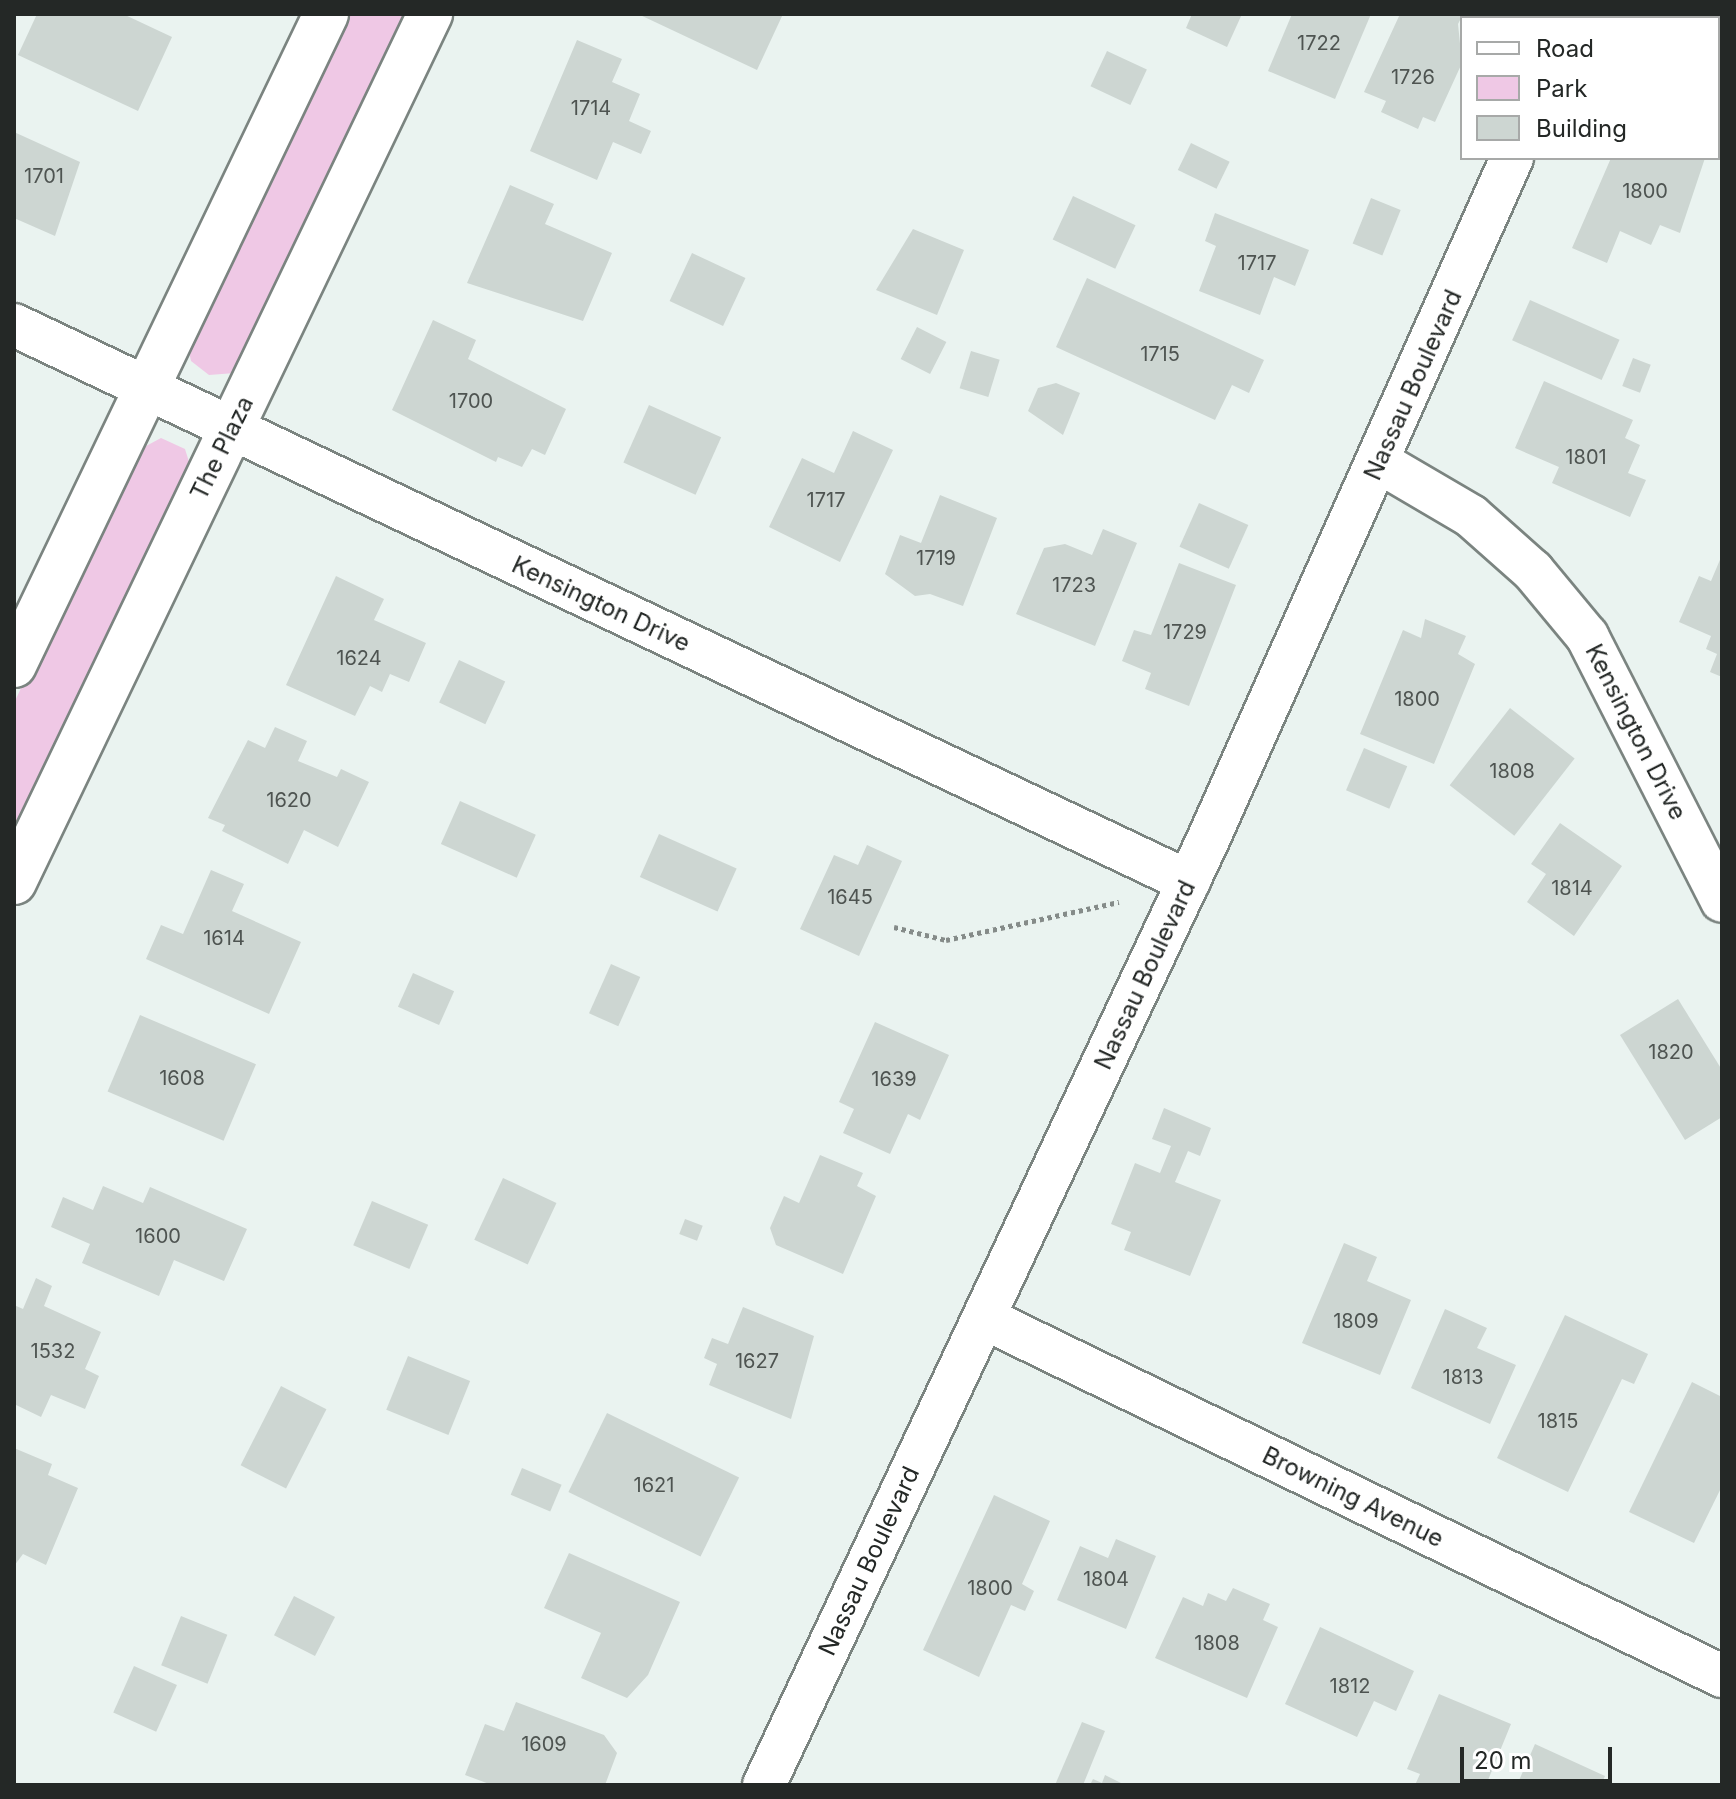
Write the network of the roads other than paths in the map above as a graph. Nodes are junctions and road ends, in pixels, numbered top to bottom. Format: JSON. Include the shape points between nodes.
{"nodes":[{"id":1,"x":326,"y":14,"type":"edge"},
{"id":2,"x":430,"y":14,"type":"edge"},
{"id":3,"x":1511,"y":160,"type":"edge"},
{"id":4,"x":14,"y":325,"type":"edge"},
{"id":5,"x":146,"y":389,"type":"junction"},
{"id":6,"x":231,"y":429,"type":"junction"},
{"id":7,"x":1379,"y":462,"type":"junction"},
{"id":8,"x":14,"y":665,"type":"edge"},
{"id":9,"x":14,"y":882,"type":"edge"},
{"id":10,"x":1189,"y":882,"type":"junction"},
{"id":11,"x":1722,"y":901,"type":"edge"},
{"id":12,"x":984,"y":1318,"type":"junction"},
{"id":13,"x":1722,"y":1676,"type":"edge"},
{"id":14,"x":764,"y":1785,"type":"edge"}],
"edges":[{"from":1,"to":5,"type":"main road"},
{"from":2,"to":6,"type":"main road","name":"The Plaza"},
{"from":3,"to":7,"type":"street","name":"Nassau Boulevard"},
{"from":4,"to":5,"type":"street","name":"Kensington Drive"},
{"from":5,"to":6,"type":"street","name":"Kensington Drive"},
{"from":5,"to":8,"type":"main road"},
{"from":6,"to":9,"type":"main road","name":"The Plaza"},
{"from":6,"to":10,"type":"street","name":"Kensington Drive"},
{"from":7,"to":10,"type":"street","name":"Nassau Boulevard"},
{"from":7,"to":11,"type":"street","name":"Kensington Drive","via":[[1471,516],[1533,571],[1587,636]]},
{"from":10,"to":12,"type":"street","name":"Nassau Boulevard"},
{"from":12,"to":13,"type":"street","name":"Browning Avenue"},
{"from":12,"to":14,"type":"street","name":"Nassau Boulevard"}]}
